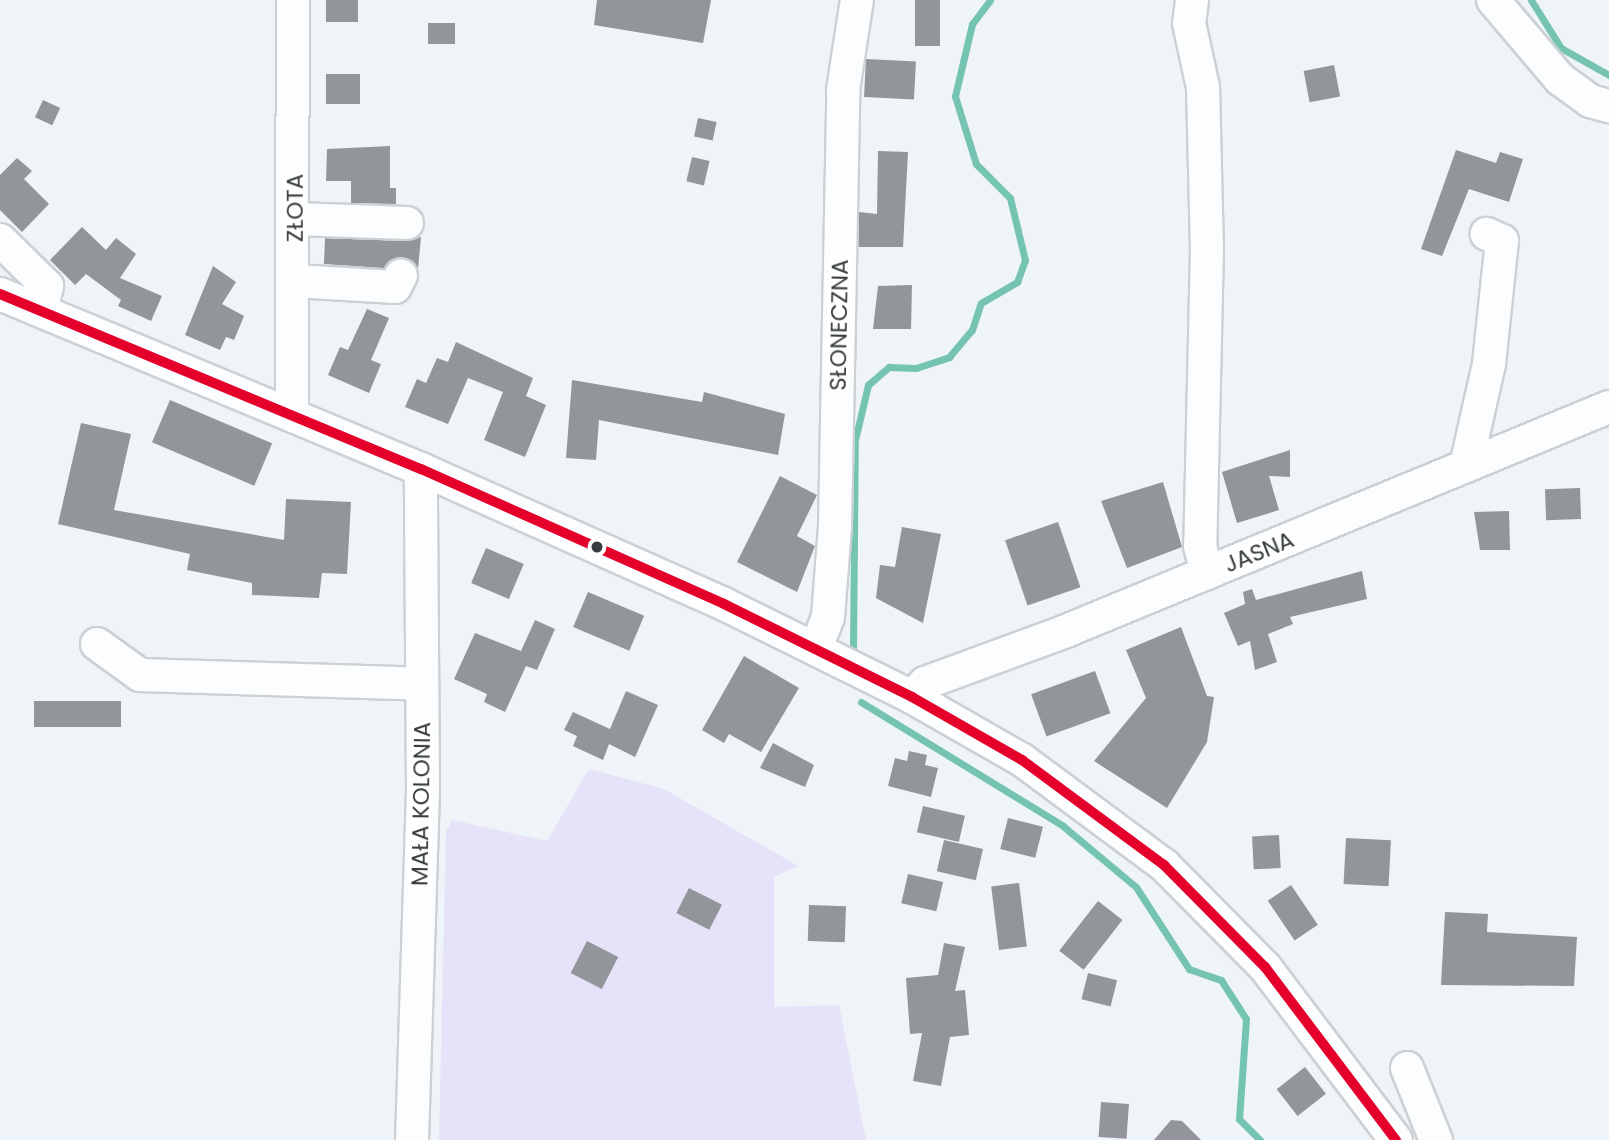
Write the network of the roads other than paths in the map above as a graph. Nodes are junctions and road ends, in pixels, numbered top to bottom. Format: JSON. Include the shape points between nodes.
{"nodes":[{"id":1,"x":293,"y":0,"type":"edge"},
{"id":2,"x":857,"y":0,"type":"edge"},
{"id":3,"x":1192,"y":0,"type":"edge"},
{"id":4,"x":1493,"y":0,"type":"edge"},
{"id":5,"x":1609,"y":106,"type":"edge"},
{"id":6,"x":295,"y":219,"type":"junction"},
{"id":7,"x":407,"y":223,"type":"dead end"},
{"id":8,"x":1486,"y":234,"type":"dead end"},
{"id":9,"x":0,"y":240,"type":"edge"},
{"id":10,"x":401,"y":275,"type":"dead end"},
{"id":11,"x":295,"y":281,"type":"junction"},
{"id":12,"x":0,"y":294,"type":"edge"},
{"id":13,"x":41,"y":310,"type":"junction"},
{"id":14,"x":1609,"y":407,"type":"edge"},
{"id":15,"x":292,"y":415,"type":"junction"},
{"id":16,"x":1466,"y":466,"type":"junction"},
{"id":17,"x":421,"y":468,"type":"junction"},
{"id":18,"x":1207,"y":573,"type":"junction"},
{"id":19,"x":97,"y":644,"type":"dead end"},
{"id":20,"x":816,"y":648,"type":"junction"},
{"id":21,"x":422,"y":684,"type":"junction"},
{"id":22,"x":912,"y":697,"type":"junction"},
{"id":23,"x":1407,"y":1068,"type":"dead end"},
{"id":24,"x":412,"y":1140,"type":"edge"},
{"id":25,"x":1396,"y":1140,"type":"edge"},
{"id":26,"x":1436,"y":1140,"type":"edge"}],
"edges":[{"from":1,"to":6,"type":"street","name":"ZŁOTA"},
{"from":2,"to":20,"type":"street","name":"SŁONECZNA","via":[[843,90],[835,526],[828,617]]},
{"from":3,"to":18,"type":"street","via":[[1189,23],[1204,101],[1200,546]]},
{"from":4,"to":5,"type":"street","via":[[1560,79],[1590,101]]},
{"from":6,"to":7,"type":"street"},
{"from":6,"to":11,"type":"street","name":"ZŁOTA"},
{"from":8,"to":16,"type":"street","via":[[1502,241],[1489,364]]},
{"from":9,"to":13,"type":"street","via":[[47,286]]},
{"from":10,"to":11,"type":"street","via":[[395,287]]},
{"from":11,"to":15,"type":"street","name":"ZŁOTA"},
{"from":12,"to":13,"type":"street"},
{"from":13,"to":15,"type":"street"},
{"from":14,"to":16,"type":"street","name":"JASNA"},
{"from":15,"to":17,"type":"street"},
{"from":16,"to":18,"type":"street","name":"JASNA"},
{"from":17,"to":20,"type":"street"},
{"from":17,"to":21,"type":"street","name":"MAŁA KOLONIA"},
{"from":18,"to":22,"type":"street","name":"JASNA","via":[[925,683]]},
{"from":19,"to":21,"type":"street","via":[[139,675]]},
{"from":20,"to":22,"type":"street"},
{"from":21,"to":24,"type":"street","name":"MAŁA KOLONIA"},
{"from":22,"to":25,"type":"street","via":[[1032,767],[1164,865],[1265,967]]},
{"from":23,"to":26,"type":"street"}]}
